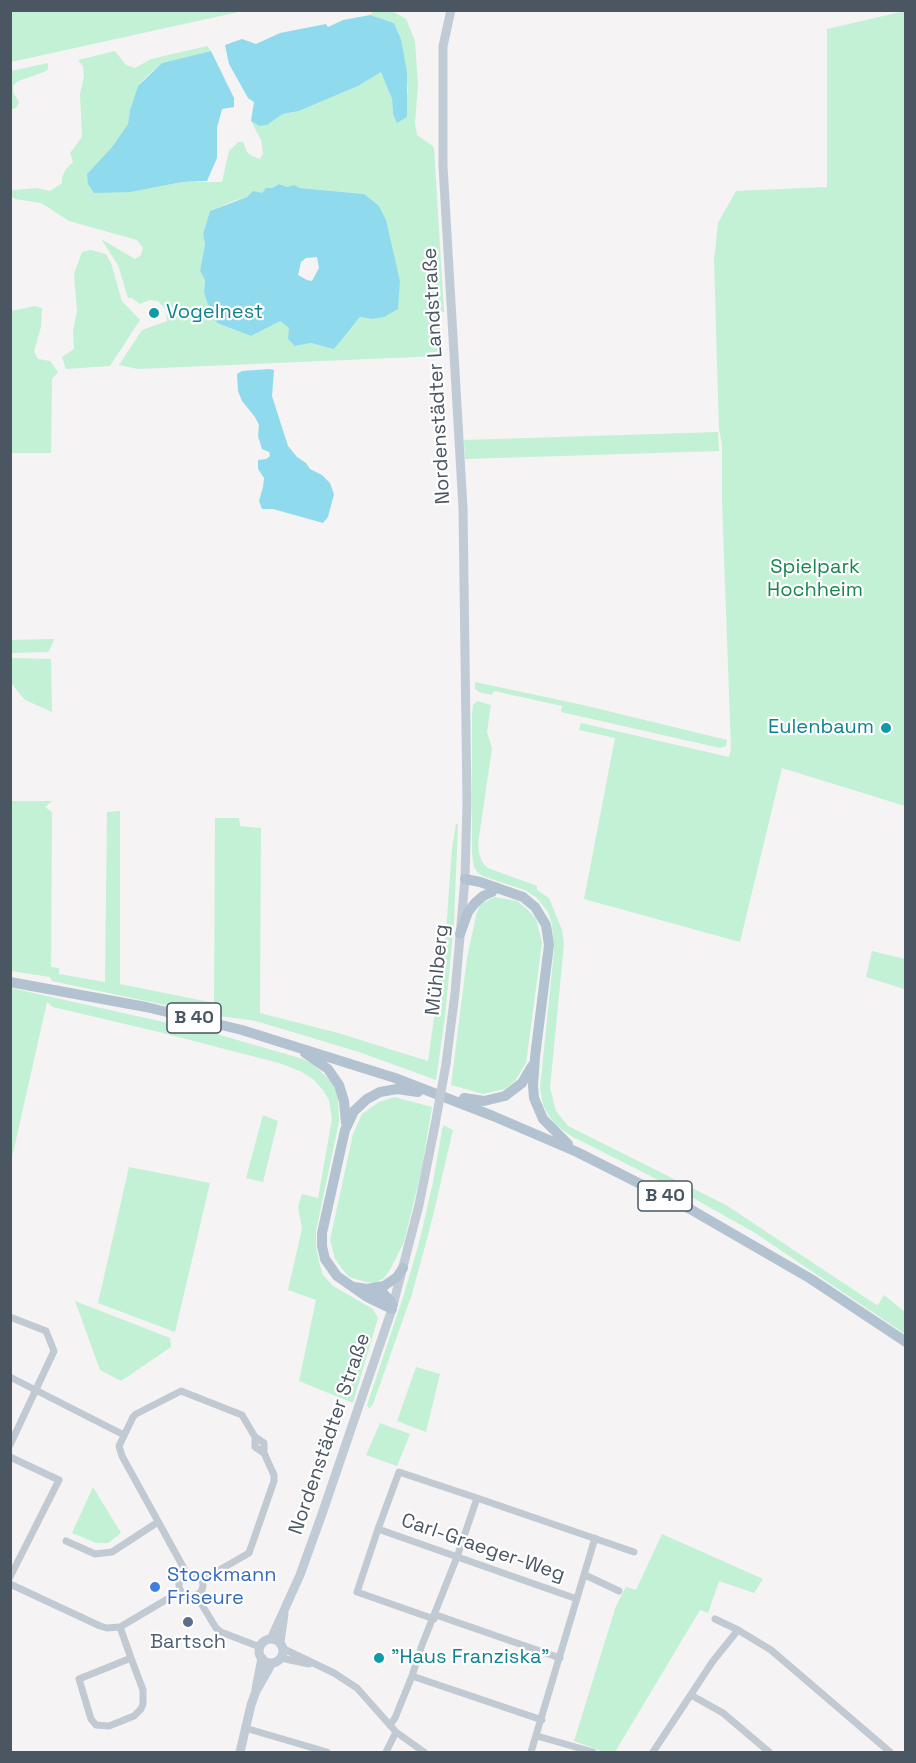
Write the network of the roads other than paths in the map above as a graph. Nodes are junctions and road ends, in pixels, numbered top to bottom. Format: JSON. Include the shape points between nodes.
{"nodes":[{"id":1,"x":451,"y":10,"type":"edge"},
{"id":2,"x":465,"y":879,"type":"junction"},
{"id":3,"x":508,"y":891,"type":"junction"},
{"id":4,"x":492,"y":892,"type":"junction"},
{"id":5,"x":460,"y":934,"type":"junction"},
{"id":6,"x":10,"y":982,"type":"edge"},
{"id":7,"x":289,"y":1044,"type":"junction"},
{"id":8,"x":535,"y":1058,"type":"junction"},
{"id":9,"x":430,"y":1091,"type":"junction"},
{"id":10,"x":448,"y":1098,"type":"junction"},
{"id":11,"x":435,"y":1125,"type":"joint"},
{"id":12,"x":345,"y":1130,"type":"junction"},
{"id":13,"x":577,"y":1152,"type":"junction"},
{"id":14,"x":402,"y":1268,"type":"junction"},
{"id":15,"x":350,"y":1286,"type":"junction"},
{"id":16,"x":367,"y":1289,"type":"junction"},
{"id":17,"x":392,"y":1306,"type":"junction"},
{"id":18,"x":10,"y":1317,"type":"edge"},
{"id":19,"x":906,"y":1342,"type":"edge"},
{"id":20,"x":10,"y":1377,"type":"edge"},
{"id":21,"x":37,"y":1390,"type":"junction"},
{"id":22,"x":124,"y":1435,"type":"junction"},
{"id":23,"x":10,"y":1445,"type":"edge"},
{"id":24,"x":10,"y":1457,"type":"edge"},
{"id":25,"x":477,"y":1498,"type":"junction"},
{"id":26,"x":158,"y":1522,"type":"junction"},
{"id":27,"x":378,"y":1529,"type":"junction"},
{"id":28,"x":595,"y":1538,"type":"junction"},
{"id":29,"x":66,"y":1541,"type":"dead end"},
{"id":30,"x":634,"y":1552,"type":"dead end"},
{"id":31,"x":457,"y":1557,"type":"junction"},
{"id":32,"x":187,"y":1574,"type":"junction"},
{"id":33,"x":585,"y":1575,"type":"junction"},
{"id":34,"x":10,"y":1577,"type":"edge"},
{"id":35,"x":202,"y":1580,"type":"junction"},
{"id":36,"x":10,"y":1584,"type":"edge"},
{"id":37,"x":181,"y":1591,"type":"junction"},
{"id":38,"x":619,"y":1591,"type":"dead end"},
{"id":39,"x":196,"y":1595,"type":"junction"},
{"id":40,"x":578,"y":1599,"type":"junction"},
{"id":41,"x":435,"y":1617,"type":"junction"},
{"id":42,"x":715,"y":1619,"type":"dead end"},
{"id":43,"x":120,"y":1628,"type":"junction"},
{"id":44,"x":738,"y":1630,"type":"junction"},
{"id":45,"x":260,"y":1647,"type":"junction"},
{"id":46,"x":278,"y":1650,"type":"junction"},
{"id":47,"x":131,"y":1658,"type":"junction"},
{"id":48,"x":262,"y":1658,"type":"junction"},
{"id":49,"x":560,"y":1658,"type":"junction"},
{"id":50,"x":412,"y":1676,"type":"junction"},
{"id":51,"x":256,"y":1691,"type":"junction"},
{"id":52,"x":691,"y":1695,"type":"junction"},
{"id":53,"x":542,"y":1720,"type":"junction"},
{"id":54,"x":390,"y":1725,"type":"junction"},
{"id":55,"x":245,"y":1728,"type":"junction"},
{"id":56,"x":396,"y":1732,"type":"junction"},
{"id":57,"x":537,"y":1736,"type":"junction"},
{"id":58,"x":240,"y":1752,"type":"edge"},
{"id":59,"x":327,"y":1752,"type":"edge"},
{"id":60,"x":386,"y":1752,"type":"edge"},
{"id":61,"x":424,"y":1752,"type":"edge"},
{"id":62,"x":531,"y":1752,"type":"edge"},
{"id":63,"x":593,"y":1752,"type":"edge"},
{"id":64,"x":653,"y":1752,"type":"edge"},
{"id":65,"x":769,"y":1752,"type":"edge"},
{"id":66,"x":890,"y":1752,"type":"edge"}],
"edges":[{"from":1,"to":2,"type":"main road","name":"Nordenstädter Landstraße","via":[[443,46],[443,166],[463,508]]},
{"from":2,"to":3,"type":"main road"},
{"from":2,"to":4,"type":"main road","via":[[479,891]]},
{"from":2,"to":5,"type":"main road","name":"Mühlberg"},
{"from":3,"to":4,"type":"main road"},
{"from":3,"to":8,"type":"main road","via":[[535,907],[548,932]]},
{"from":4,"to":5,"type":"main road","via":[[475,903]]},
{"from":5,"to":11,"type":"main road","name":"Mühlberg","bridge":true},
{"from":6,"to":7,"type":"main road","number":"B 40","via":[[146,1007]]},
{"from":7,"to":9,"type":"main road","number":"B 40"},
{"from":7,"to":12,"type":"main road","via":[[321,1063],[334,1077],[344,1101]]},
{"from":8,"to":9,"type":"main road","via":[[522,1083],[498,1099],[477,1101]]},
{"from":8,"to":13,"type":"main road","via":[[533,1086],[538,1109],[550,1128]]},
{"from":9,"to":10,"type":"main road","number":"B 40"},
{"from":10,"to":12,"type":"main road","via":[[397,1089],[380,1092],[358,1106]]},
{"from":10,"to":13,"type":"main road","number":"B 40"},
{"from":11,"to":14,"type":"main road","name":"Nordenstädter Straße"},
{"from":12,"to":15,"type":"main road","via":[[321,1239],[328,1265]]},
{"from":13,"to":19,"type":"main road","number":"B 40","via":[[751,1244]]},
{"from":14,"to":16,"type":"main road","via":[[388,1284]]},
{"from":14,"to":17,"type":"main road","name":"Nordenstädter Straße"},
{"from":15,"to":16,"type":"main road"},
{"from":15,"to":17,"type":"main road"},
{"from":16,"to":17,"type":"main road","via":[[384,1294]]},
{"from":17,"to":46,"type":"main road","name":"Nordenstädter Straße","via":[[322,1514],[285,1608]]},
{"from":18,"to":21,"type":"street","via":[[49,1334],[54,1351]]},
{"from":20,"to":21,"type":"street"},
{"from":21,"to":22,"type":"street"},
{"from":21,"to":23,"type":"street"},
{"from":22,"to":26,"type":"street","via":[[119,1446],[122,1456]]},
{"from":22,"to":35,"type":"street","via":[[136,1414],[181,1391],[238,1412],[255,1437],[264,1443],[274,1481],[249,1553]]},
{"from":24,"to":34,"type":"street","via":[[59,1480]]},
{"from":25,"to":27,"type":"street","via":[[399,1472]]},
{"from":25,"to":28,"type":"street"},
{"from":25,"to":31,"type":"street"},
{"from":26,"to":29,"type":"street","via":[[112,1552],[95,1554]]},
{"from":26,"to":32,"type":"street"},
{"from":27,"to":31,"type":"street","name":"Carl-Graeger-Weg"},
{"from":27,"to":41,"type":"street","via":[[357,1592]]},
{"from":28,"to":30,"type":"street"},
{"from":28,"to":33,"type":"street"},
{"from":31,"to":40,"type":"street","name":"Carl-Graeger-Weg"},
{"from":31,"to":41,"type":"street"},
{"from":32,"to":35,"type":"street","via":[[194,1573]]},
{"from":32,"to":37,"type":"street","via":[[180,1583]]},
{"from":33,"to":38,"type":"street"},
{"from":33,"to":40,"type":"street"},
{"from":35,"to":39,"type":"street","via":[[201,1591]]},
{"from":36,"to":43,"type":"street","via":[[100,1626]]},
{"from":37,"to":39,"type":"street"},
{"from":37,"to":43,"type":"street"},
{"from":39,"to":45,"type":"street","via":[[216,1628]]},
{"from":40,"to":49,"type":"street"},
{"from":41,"to":49,"type":"street"},
{"from":41,"to":50,"type":"street"},
{"from":42,"to":44,"type":"street"},
{"from":43,"to":47,"type":"street"},
{"from":44,"to":52,"type":"street"},
{"from":44,"to":66,"type":"street","via":[[771,1650]]},
{"from":45,"to":46,"type":"main road","name":"Nordenstädter Straße","via":[[263,1642]]},
{"from":45,"to":48,"type":"main road","name":"Nordenstädter Straße"},
{"from":46,"to":48,"type":"main road"},
{"from":46,"to":51,"type":"main road","name":"Nordenstädter Straße"},
{"from":46,"to":54,"type":"street","via":[[334,1673],[357,1688]]},
{"from":47,"to":47,"type":"street","via":[[142,1690],[141,1709],[109,1726],[96,1725],[79,1679]]},
{"from":48,"to":51,"type":"main road","name":"Nordenstädter Straße"},
{"from":49,"to":53,"type":"street"},
{"from":50,"to":53,"type":"street"},
{"from":50,"to":54,"type":"street"},
{"from":51,"to":55,"type":"main road","name":"Nordenstädter Straße"},
{"from":52,"to":64,"type":"street"},
{"from":52,"to":65,"type":"street","via":[[723,1713]]},
{"from":53,"to":57,"type":"street"},
{"from":54,"to":56,"type":"street"},
{"from":55,"to":58,"type":"main road","name":"Nordenstädter Straße"},
{"from":55,"to":59,"type":"street"},
{"from":56,"to":60,"type":"street"},
{"from":56,"to":61,"type":"street"},
{"from":57,"to":62,"type":"street"},
{"from":57,"to":63,"type":"street"}]}
